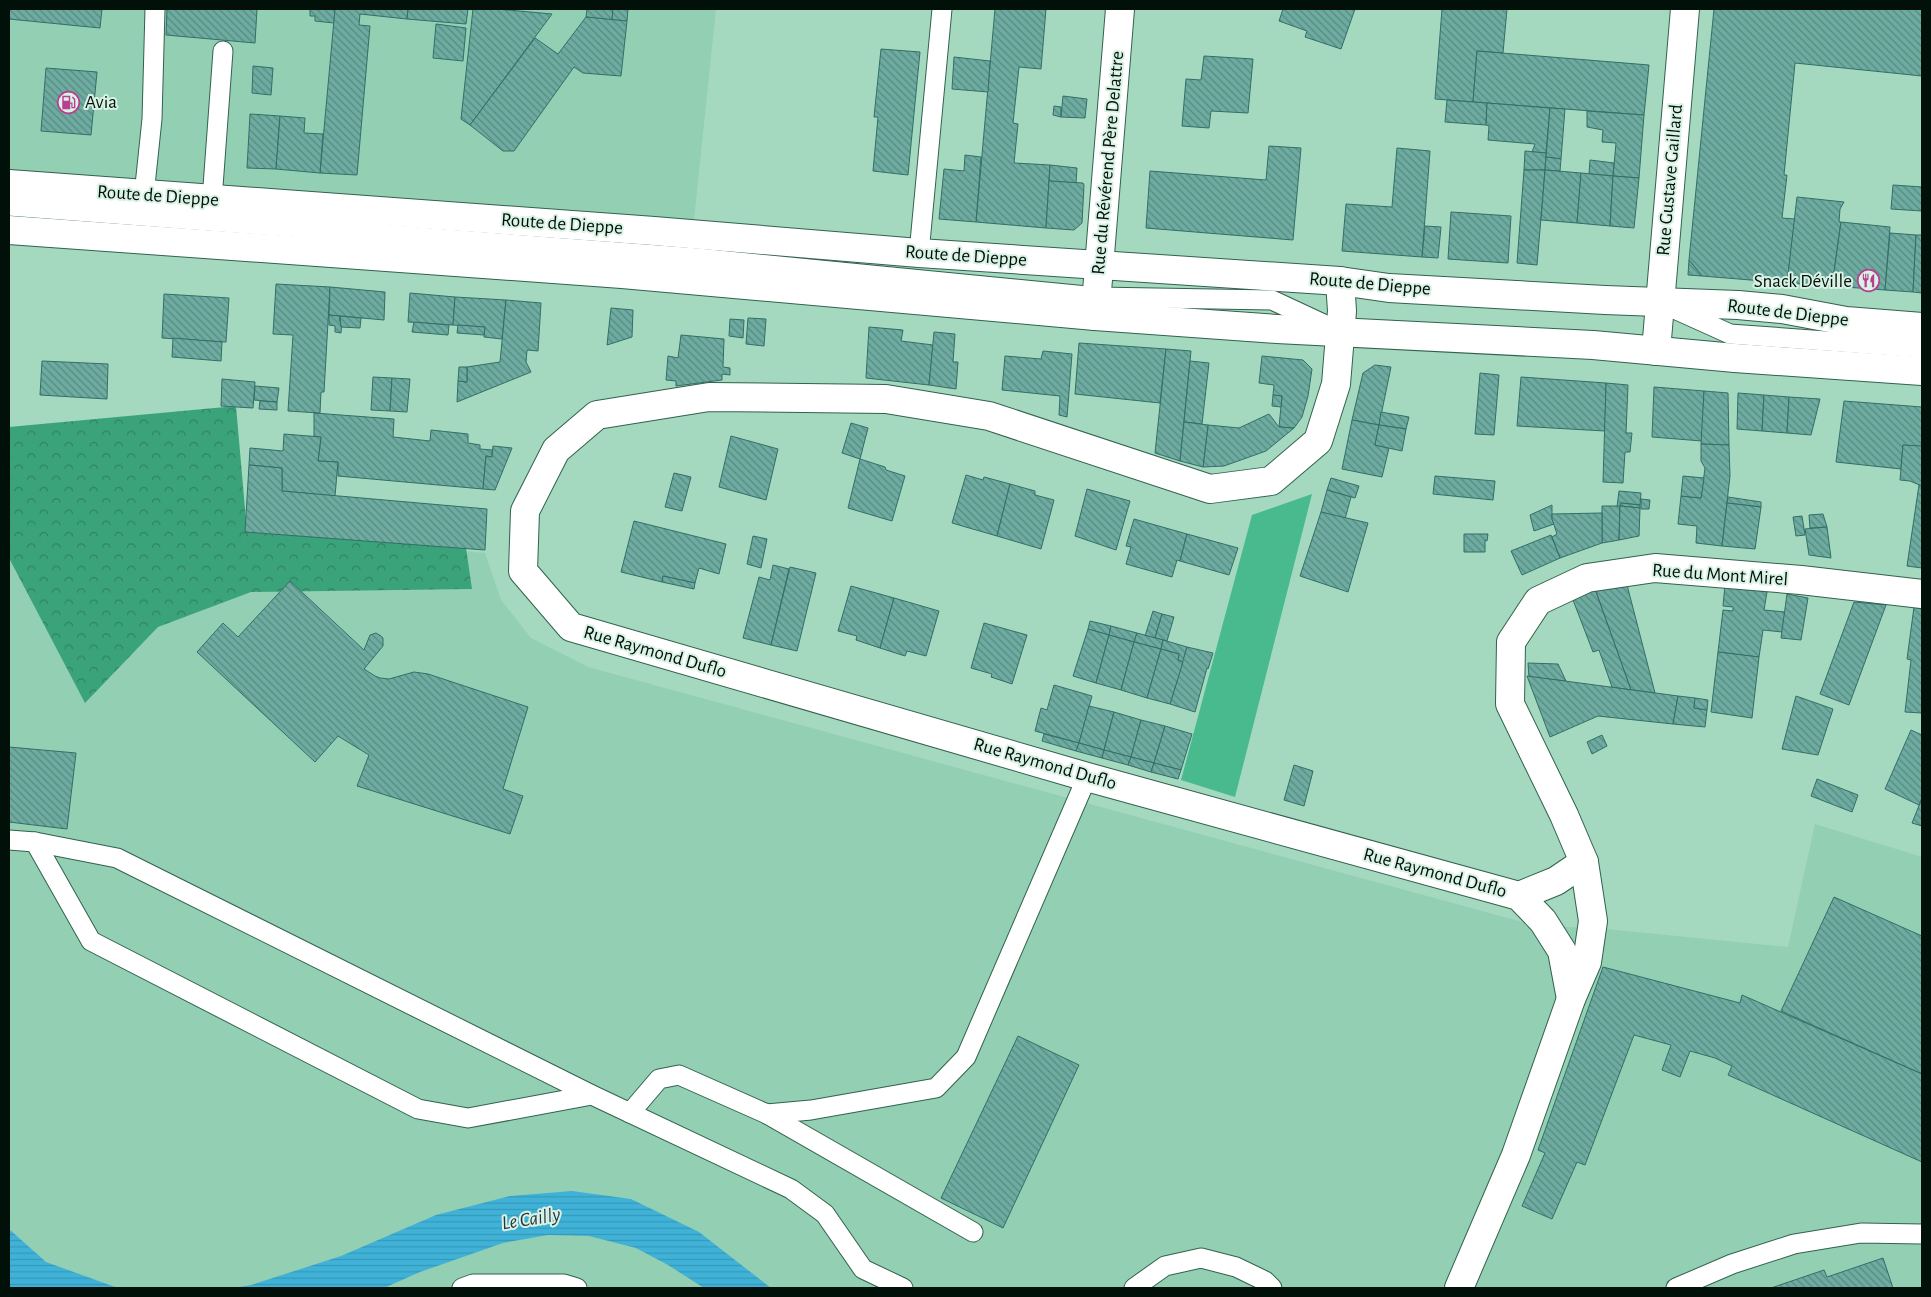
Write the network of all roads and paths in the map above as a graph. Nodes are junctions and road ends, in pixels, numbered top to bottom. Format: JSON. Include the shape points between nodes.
{"nodes":[{"id":1,"x":155,"y":9,"type":"edge"},
{"id":2,"x":942,"y":9,"type":"edge"},
{"id":3,"x":1120,"y":9,"type":"edge"},
{"id":4,"x":1685,"y":9,"type":"edge"},
{"id":5,"x":223,"y":51,"type":"dead end"},
{"id":6,"x":9,"y":184,"type":"edge"},
{"id":7,"x":144,"y":195,"type":"junction"},
{"id":8,"x":212,"y":200,"type":"junction"},
{"id":9,"x":9,"y":206,"type":"edge"},
{"id":10,"x":9,"y":230,"type":"edge"},
{"id":11,"x":919,"y":253,"type":"junction"},
{"id":12,"x":1099,"y":264,"type":"junction"},
{"id":13,"x":1340,"y":281,"type":"junction"},
{"id":14,"x":1660,"y":302,"type":"junction"},
{"id":15,"x":1096,"y":307,"type":"junction"},
{"id":16,"x":1922,"y":327,"type":"edge"},
{"id":17,"x":1340,"y":331,"type":"junction"},
{"id":18,"x":1922,"y":348,"type":"edge"},
{"id":19,"x":1656,"y":351,"type":"junction"},
{"id":20,"x":1922,"y":371,"type":"edge"},
{"id":21,"x":1922,"y":594,"type":"edge"},
{"id":22,"x":1087,"y":777,"type":"junction"},
{"id":23,"x":9,"y":840,"type":"edge"},
{"id":24,"x":36,"y":842,"type":"junction"},
{"id":25,"x":1584,"y":862,"type":"junction"},
{"id":26,"x":1519,"y":896,"type":"junction"},
{"id":27,"x":1593,"y":921,"type":"joint"},
{"id":28,"x":1570,"y":999,"type":"junction"},
{"id":29,"x":592,"y":1095,"type":"junction"},
{"id":30,"x":630,"y":1113,"type":"junction"},
{"id":31,"x":767,"y":1114,"type":"junction"},
{"id":32,"x":973,"y":1232,"type":"dead end"},
{"id":33,"x":1922,"y":1234,"type":"edge"},
{"id":34,"x":462,"y":1288,"type":"edge"},
{"id":35,"x":577,"y":1288,"type":"edge"},
{"id":36,"x":903,"y":1288,"type":"edge"},
{"id":37,"x":1134,"y":1288,"type":"edge"},
{"id":38,"x":1272,"y":1288,"type":"edge"},
{"id":39,"x":1459,"y":1288,"type":"edge"},
{"id":40,"x":1676,"y":1288,"type":"edge"}],
"edges":[{"from":1,"to":7,"type":"lane","via":[[152,119]]},
{"from":2,"to":11,"type":"lane"},
{"from":3,"to":12,"type":"street","name":"Rue du Révérend Père Delattre"},
{"from":4,"to":14,"type":"street","name":"Rue Gustave Gaillard"},
{"from":5,"to":8,"type":"lane"},
{"from":6,"to":7,"type":"street","name":"Route de Dieppe"},
{"from":7,"to":8,"type":"street","name":"Route de Dieppe"},
{"from":8,"to":11,"type":"street","name":"Route de Dieppe"},
{"from":9,"to":15,"type":"lane","via":[[698,258]]},
{"from":10,"to":15,"type":"street"},
{"from":11,"to":12,"type":"street","name":"Route de Dieppe"},
{"from":12,"to":13,"type":"street","name":"Route de Dieppe"},
{"from":12,"to":15,"type":"street","name":"Rue du Révérend Père Delattre"},
{"from":13,"to":14,"type":"street","name":"Route de Dieppe","via":[[1389,288]]},
{"from":13,"to":17,"type":"street","name":"Rue Raymond Duflo"},
{"from":14,"to":16,"type":"street","name":"Route de Dieppe","via":[[1782,309],[1846,321]]},
{"from":14,"to":18,"type":"lane","via":[[1730,334]]},
{"from":14,"to":19,"type":"street","name":"Rue Gustave Gaillard"},
{"from":15,"to":17,"type":"street","via":[[1276,329]]},
{"from":17,"to":19,"type":"street"},
{"from":17,"to":22,"type":"street","name":"Rue Raymond Duflo","via":[[1336,384],[1318,441],[1270,481],[1210,489],[989,416],[886,399],[709,397],[598,415],[556,450],[525,511],[523,571],[571,627]]},
{"from":19,"to":20,"type":"street"},
{"from":21,"to":25,"type":"street","name":"Rue du Mont Mirel","via":[[1655,568],[1587,578],[1538,601],[1511,642],[1510,704]]},
{"from":22,"to":26,"type":"street","name":"Rue Raymond Duflo"},
{"from":22,"to":31,"type":"lane","via":[[966,1057],[936,1088],[811,1110]]},
{"from":23,"to":24,"type":"lane"},
{"from":24,"to":29,"type":"lane","via":[[117,858]]},
{"from":24,"to":29,"type":"lane","via":[[91,941],[418,1109],[468,1118]]},
{"from":25,"to":26,"type":"street","name":"Rue Raymond Duflo","via":[[1556,881]]},
{"from":25,"to":27,"type":"street","name":"Rue du Mont Mirel"},
{"from":26,"to":28,"type":"street","name":"Rue Raymond Duflo","via":[[1543,921],[1562,950]]},
{"from":27,"to":28,"type":"street","name":"Rue Raymond Duflo","via":[[1587,962]]},
{"from":28,"to":39,"type":"street","name":"Rue Raymond Duflo","via":[[1516,1155]]},
{"from":29,"to":30,"type":"lane"},
{"from":30,"to":31,"type":"lane","via":[[659,1079],[679,1075]]},
{"from":30,"to":36,"type":"lane","via":[[791,1189],[825,1214],[863,1269]]},
{"from":31,"to":32,"type":"lane"},
{"from":33,"to":40,"type":"lane","via":[[1861,1233],[1794,1244],[1732,1264]]},
{"from":34,"to":35,"type":"lane","via":[[473,1284],[564,1284]]},
{"from":37,"to":38,"type":"lane","via":[[1165,1266],[1201,1258],[1236,1267],[1265,1281]]}]}
